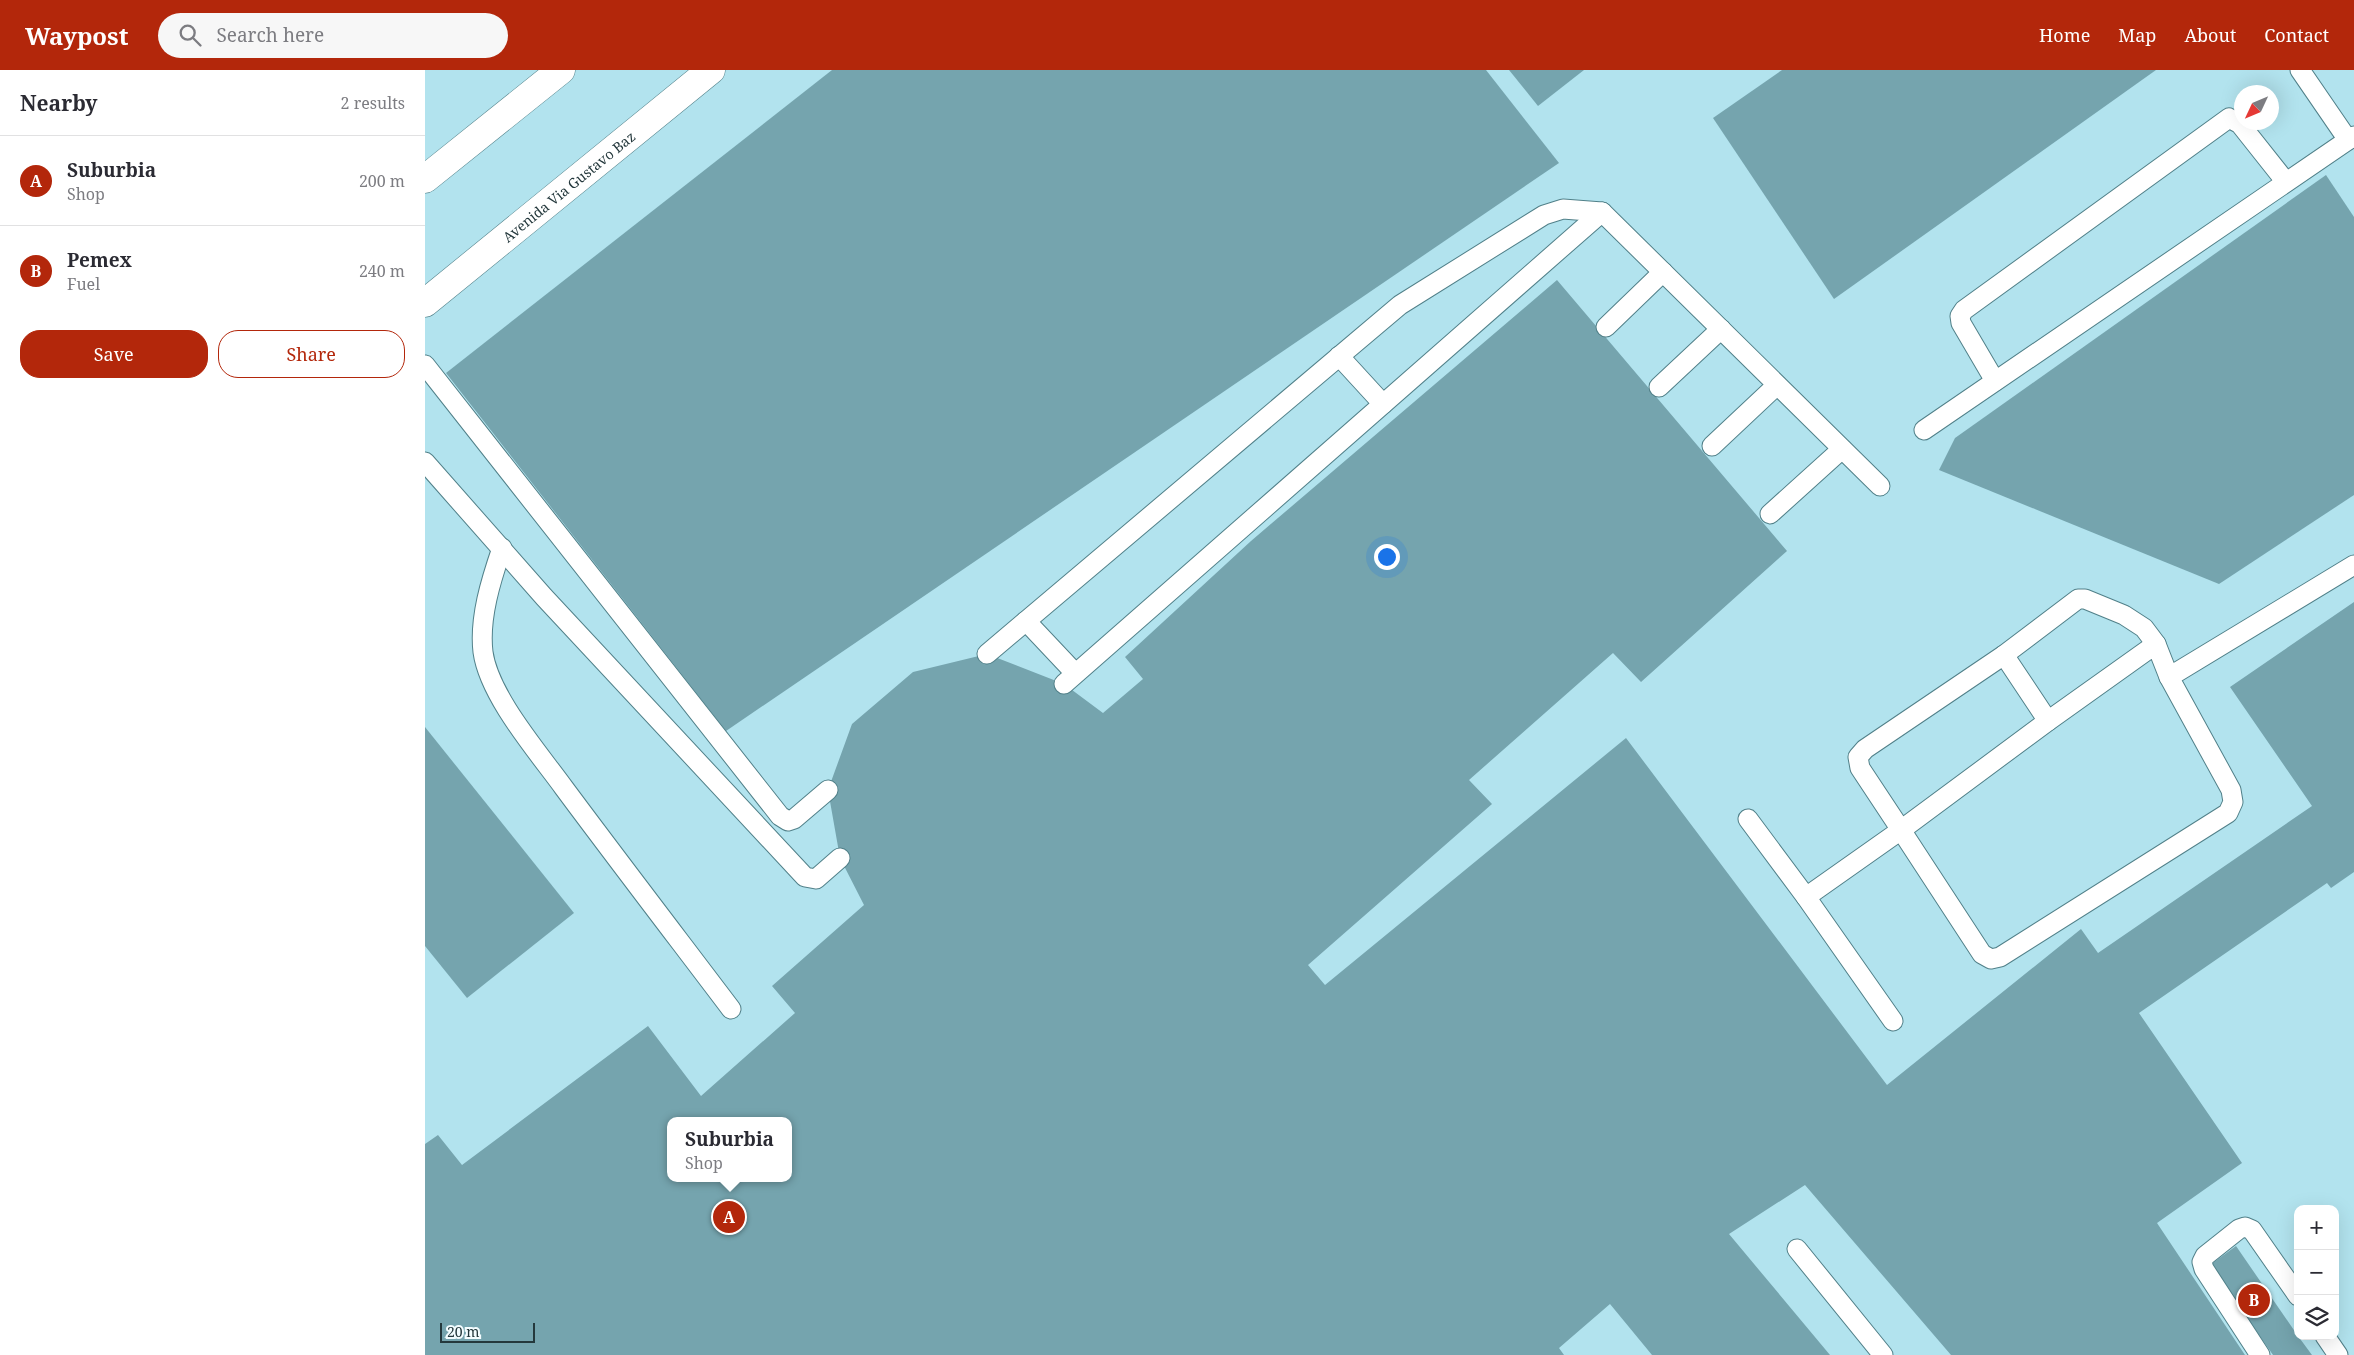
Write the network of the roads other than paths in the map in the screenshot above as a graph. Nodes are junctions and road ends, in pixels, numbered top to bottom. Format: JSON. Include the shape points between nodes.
{"nodes":[{"id":1,"x":561,"y":70,"type":"edge"},
{"id":2,"x":711,"y":70,"type":"edge"},
{"id":3,"x":2300,"y":70,"type":"edge"},
{"id":4,"x":2351,"y":138,"type":"edge"},
{"id":5,"x":425,"y":179,"type":"edge"},
{"id":6,"x":2286,"y":182,"type":"junction"},
{"id":7,"x":1602,"y":212,"type":"junction"},
{"id":8,"x":1663,"y":272,"type":"junction"},
{"id":9,"x":425,"y":303,"type":"edge"},
{"id":10,"x":1606,"y":327,"type":"dead end"},
{"id":11,"x":1721,"y":329,"type":"junction"},
{"id":12,"x":1339,"y":356,"type":"junction"},
{"id":13,"x":425,"y":365,"type":"edge"},
{"id":14,"x":1995,"y":381,"type":"junction"},
{"id":15,"x":1777,"y":384,"type":"junction"},
{"id":16,"x":1659,"y":387,"type":"dead end"},
{"id":17,"x":1383,"y":404,"type":"junction"},
{"id":18,"x":1923,"y":430,"type":"dead end"},
{"id":19,"x":1712,"y":446,"type":"dead end"},
{"id":20,"x":1842,"y":449,"type":"junction"},
{"id":21,"x":425,"y":462,"type":"edge"},
{"id":22,"x":1880,"y":486,"type":"dead end"},
{"id":23,"x":1771,"y":514,"type":"dead end"},
{"id":24,"x":502,"y":548,"type":"junction"},
{"id":25,"x":2354,"y":564,"type":"edge"},
{"id":26,"x":1026,"y":621,"type":"junction"},
{"id":27,"x":2156,"y":644,"type":"junction"},
{"id":28,"x":987,"y":654,"type":"dead end"},
{"id":29,"x":2004,"y":656,"type":"junction"},
{"id":30,"x":2169,"y":677,"type":"junction"},
{"id":31,"x":2048,"y":721,"type":"junction"},
{"id":32,"x":828,"y":790,"type":"dead end"},
{"id":33,"x":1748,"y":819,"type":"dead end"},
{"id":34,"x":1901,"y":830,"type":"junction"},
{"id":35,"x":840,"y":858,"type":"dead end"},
{"id":36,"x":1806,"y":897,"type":"junction"},
{"id":37,"x":731,"y":1009,"type":"dead end"},
{"id":38,"x":1893,"y":1021,"type":"dead end"},
{"id":39,"x":1797,"y":1249,"type":"dead end"},
{"id":40,"x":2297,"y":1295,"type":"edge"},
{"id":41,"x":2328,"y":1340,"type":"edge"},
{"id":42,"x":1883,"y":1355,"type":"edge"},
{"id":43,"x":2260,"y":1355,"type":"edge"},
{"id":44,"x":2338,"y":1355,"type":"edge"}],
"edges":[{"from":1,"to":5,"type":"main road"},
{"from":2,"to":9,"type":"main road","name":"Avenida Via Gustavo Baz"},
{"from":3,"to":4,"type":"lane"},
{"from":4,"to":6,"type":"lane"},
{"from":6,"to":14,"type":"lane"},
{"from":6,"to":14,"type":"lane","via":[[2240,124],[2229,118],[1964,310],[1960,316],[1961,323]]},
{"from":7,"to":8,"type":"lane"},
{"from":7,"to":12,"type":"lane","via":[[1563,209],[1544,215],[1400,305]]},
{"from":7,"to":17,"type":"lane"},
{"from":8,"to":10,"type":"lane"},
{"from":8,"to":11,"type":"lane"},
{"from":11,"to":15,"type":"lane"},
{"from":11,"to":16,"type":"lane"},
{"from":12,"to":17,"type":"lane"},
{"from":12,"to":26,"type":"lane"},
{"from":13,"to":32,"type":"lane","via":[[780,816],[788,821],[794,819]]},
{"from":14,"to":18,"type":"lane"},
{"from":15,"to":19,"type":"lane"},
{"from":15,"to":20,"type":"lane"},
{"from":17,"to":26,"type":"lane","via":[[1070,678]]},
{"from":20,"to":22,"type":"lane"},
{"from":20,"to":23,"type":"lane"},
{"from":21,"to":24,"type":"lane"},
{"from":24,"to":35,"type":"lane","via":[[805,877],[816,879]]},
{"from":24,"to":37,"type":"lane","via":[[484,616],[483,652],[493,685],[590,824]]},
{"from":25,"to":30,"type":"lane"},
{"from":26,"to":28,"type":"lane"},
{"from":27,"to":29,"type":"lane","via":[[2145,628],[2085,599],[2078,599]]},
{"from":27,"to":30,"type":"lane"},
{"from":27,"to":31,"type":"lane"},
{"from":29,"to":31,"type":"lane"},
{"from":29,"to":34,"type":"lane","via":[[1865,749],[1858,757],[1859,768]]},
{"from":30,"to":34,"type":"lane","via":[[2231,790],[2233,802],[2228,813],[2000,957],[1991,959],[1982,954]]},
{"from":31,"to":34,"type":"lane"},
{"from":33,"to":36,"type":"lane"},
{"from":34,"to":36,"type":"lane"},
{"from":36,"to":38,"type":"lane"},
{"from":39,"to":42,"type":"lane"},
{"from":40,"to":43,"type":"lane","via":[[2252,1230],[2245,1227],[2205,1256],[2202,1262],[2204,1269]]},
{"from":41,"to":44,"type":"lane"}]}
